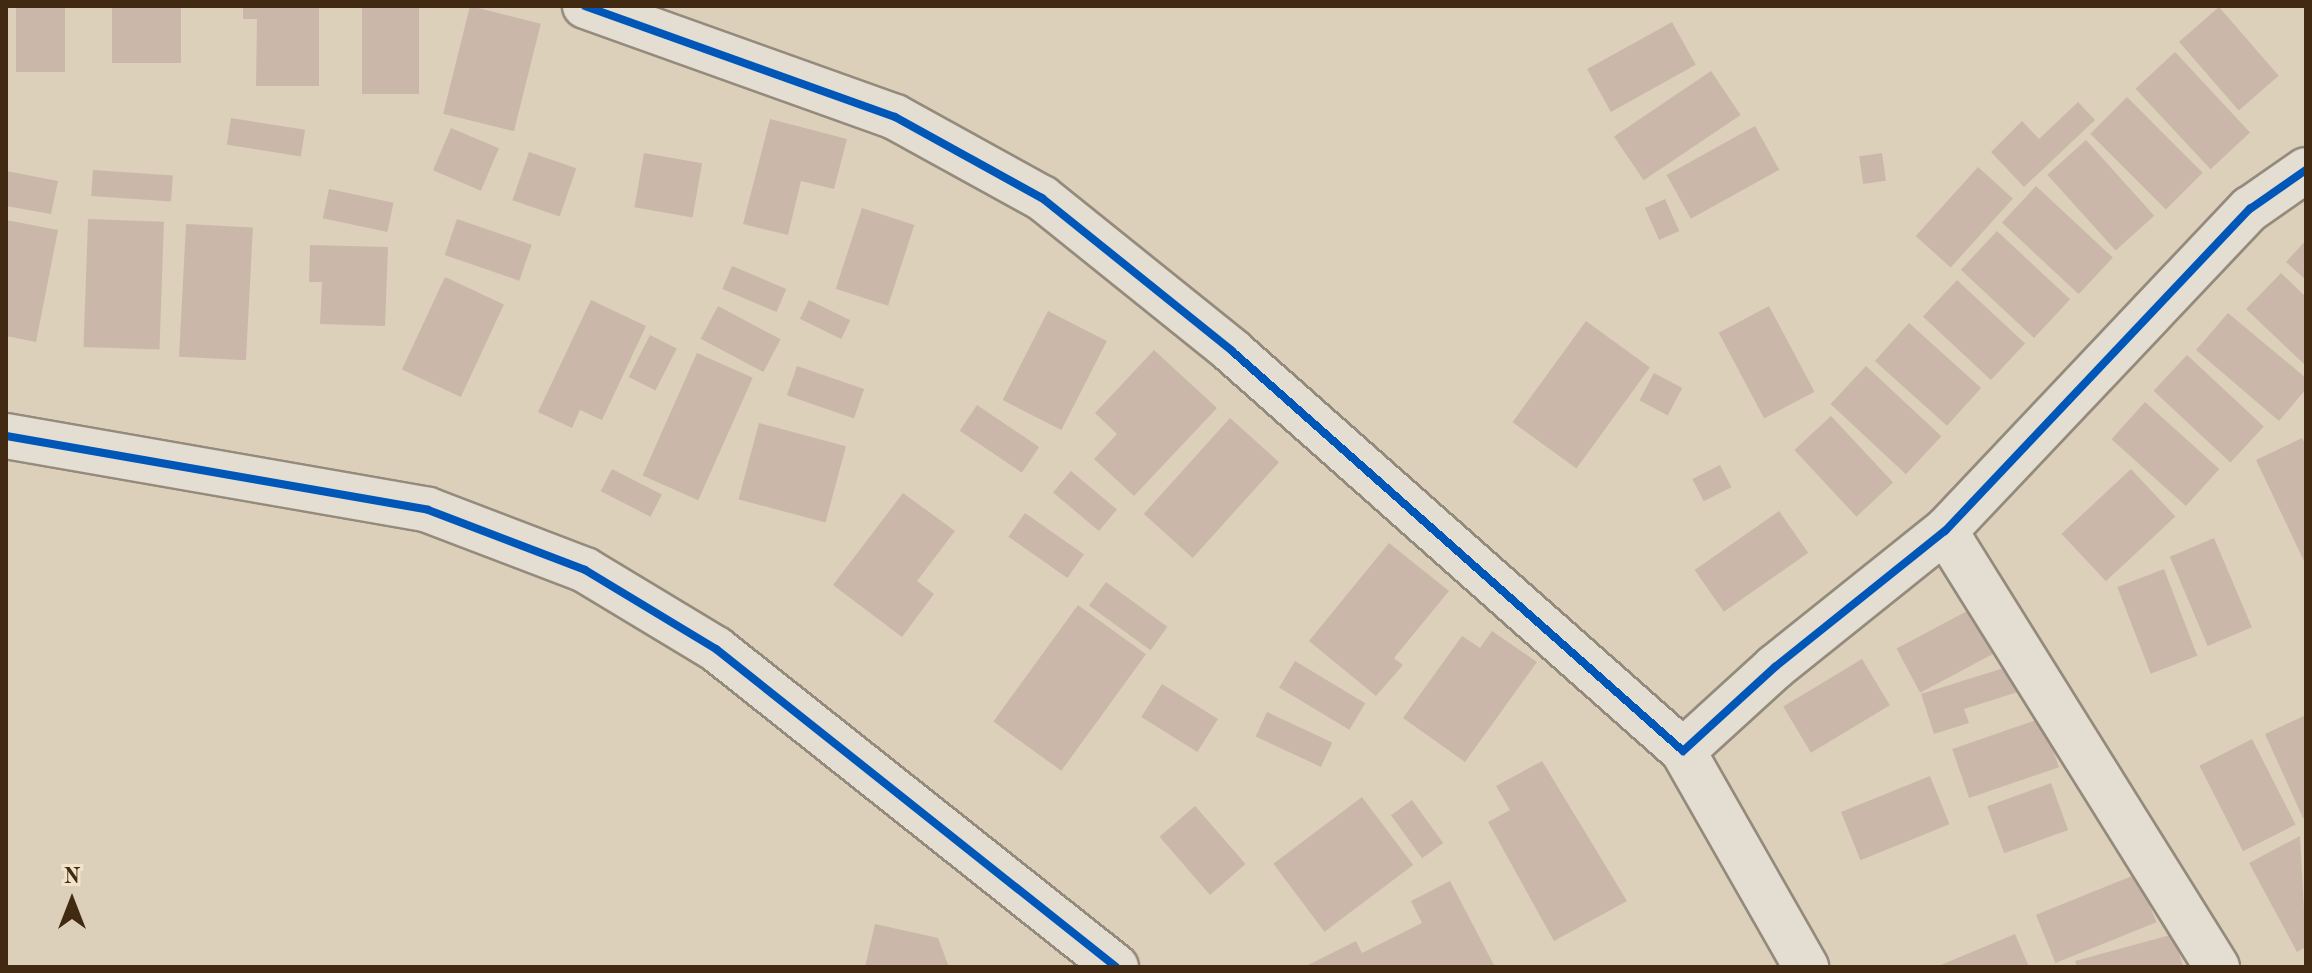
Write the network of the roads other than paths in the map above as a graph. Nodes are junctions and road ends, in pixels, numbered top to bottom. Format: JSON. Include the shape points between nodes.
{"nodes":[{"id":1,"x":585,"y":6,"type":"edge"},
{"id":2,"x":2306,"y":170,"type":"edge"},
{"id":3,"x":6,"y":436,"type":"edge"},
{"id":4,"x":1945,"y":531,"type":"junction"},
{"id":5,"x":1683,"y":751,"type":"junction"},
{"id":6,"x":1116,"y":967,"type":"edge"},
{"id":7,"x":1806,"y":967,"type":"edge"},
{"id":8,"x":2217,"y":967,"type":"edge"}],
"edges":[{"from":1,"to":5,"type":"street","via":[[895,117],[1042,198],[1232,351]]},
{"from":2,"to":4,"type":"street","via":[[2250,209]]},
{"from":3,"to":6,"type":"street","via":[[428,510],[585,570],[716,649]]},
{"from":4,"to":5,"type":"street","via":[[1775,667]]},
{"from":4,"to":8,"type":"street"},
{"from":5,"to":7,"type":"street"}]}
